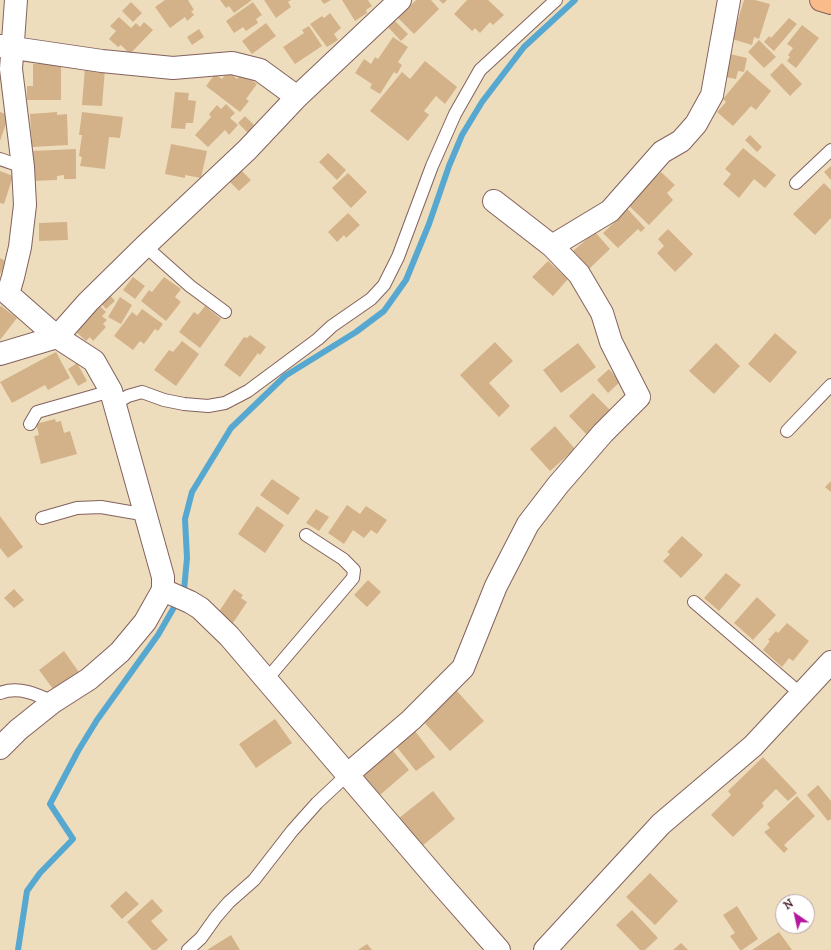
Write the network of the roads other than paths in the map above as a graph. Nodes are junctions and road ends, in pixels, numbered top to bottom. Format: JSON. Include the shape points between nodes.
{"nodes":[{"id":1,"x":16,"y":0,"type":"edge"},
{"id":2,"x":400,"y":0,"type":"edge"},
{"id":3,"x":556,"y":0,"type":"edge"},
{"id":4,"x":729,"y":0,"type":"edge"},
{"id":5,"x":821,"y":0,"type":"edge"},
{"id":6,"x":831,"y":3,"type":"edge"},
{"id":7,"x":6,"y":47,"type":"edge"},
{"id":8,"x":297,"y":97,"type":"junction"},
{"id":9,"x":831,"y":150,"type":"edge"},
{"id":10,"x":0,"y":160,"type":"edge"},
{"id":11,"x":23,"y":167,"type":"junction"},
{"id":12,"x":796,"y":183,"type":"dead end"},
{"id":13,"x":494,"y":201,"type":"dead end"},
{"id":14,"x":145,"y":246,"type":"junction"},
{"id":15,"x":552,"y":246,"type":"junction"},
{"id":16,"x":3,"y":294,"type":"edge"},
{"id":17,"x":225,"y":312,"type":"dead end"},
{"id":18,"x":57,"y":337,"type":"junction"},
{"id":19,"x":0,"y":354,"type":"edge"},
{"id":20,"x":831,"y":385,"type":"edge"},
{"id":21,"x":113,"y":398,"type":"junction"},
{"id":22,"x":30,"y":424,"type":"dead end"},
{"id":23,"x":787,"y":431,"type":"dead end"},
{"id":24,"x":147,"y":515,"type":"junction"},
{"id":25,"x":42,"y":518,"type":"dead end"},
{"id":26,"x":306,"y":535,"type":"dead end"},
{"id":27,"x":175,"y":595,"type":"junction"},
{"id":28,"x":694,"y":602,"type":"dead end"},
{"id":29,"x":831,"y":662,"type":"edge"},
{"id":30,"x":267,"y":679,"type":"junction"},
{"id":31,"x":2,"y":689,"type":"edge"},
{"id":32,"x":802,"y":695,"type":"junction"},
{"id":33,"x":54,"y":702,"type":"junction"},
{"id":34,"x":0,"y":748,"type":"edge"},
{"id":35,"x":348,"y":774,"type":"junction"},
{"id":36,"x":188,"y":950,"type":"edge"},
{"id":37,"x":499,"y":950,"type":"edge"},
{"id":38,"x":545,"y":950,"type":"edge"}],
"edges":[{"from":1,"to":7,"type":"street"},
{"from":2,"to":8,"type":"street"},
{"from":3,"to":21,"type":"lane","via":[[480,70],[455,114],[432,166],[398,257],[384,285],[371,299],[248,391],[225,402],[208,406],[184,404],[142,392]]},
{"from":4,"to":15,"type":"street","via":[[712,95],[696,124],[681,141],[662,152],[610,211]]},
{"from":5,"to":6,"type":"main road"},
{"from":7,"to":8,"type":"street","via":[[173,68],[232,63],[260,70]]},
{"from":7,"to":11,"type":"street"},
{"from":8,"to":14,"type":"street","via":[[247,150]]},
{"from":9,"to":12,"type":"lane"},
{"from":10,"to":11,"type":"lane"},
{"from":11,"to":16,"type":"street","via":[[25,205],[20,247]]},
{"from":13,"to":15,"type":"street"},
{"from":14,"to":17,"type":"lane","via":[[190,286]]},
{"from":14,"to":18,"type":"street","via":[[88,302]]},
{"from":15,"to":35,"type":"street","via":[[579,274],[602,313],[611,342],[639,396],[603,432],[528,524],[496,586],[463,668],[411,720]]},
{"from":16,"to":18,"type":"street"},
{"from":18,"to":19,"type":"street"},
{"from":18,"to":21,"type":"street","via":[[94,361]]},
{"from":20,"to":23,"type":"lane"},
{"from":21,"to":22,"type":"lane","via":[[36,412]]},
{"from":21,"to":24,"type":"street"},
{"from":24,"to":25,"type":"lane","via":[[101,507],[78,508]]},
{"from":24,"to":27,"type":"street","via":[[163,576]]},
{"from":26,"to":30,"type":"lane","via":[[343,559],[354,570],[353,578]]},
{"from":27,"to":30,"type":"street","via":[[200,608]]},
{"from":27,"to":33,"type":"street","via":[[145,622],[120,652],[89,679]]},
{"from":28,"to":32,"type":"lane"},
{"from":29,"to":32,"type":"street"},
{"from":30,"to":35,"type":"street"},
{"from":31,"to":33,"type":"lane","via":[[33,693]]},
{"from":32,"to":38,"type":"street","via":[[753,746],[661,824]]},
{"from":33,"to":34,"type":"street","via":[[18,730]]},
{"from":35,"to":36,"type":"lane","via":[[317,803],[254,880],[229,902],[201,938]]},
{"from":35,"to":37,"type":"street"}]}
